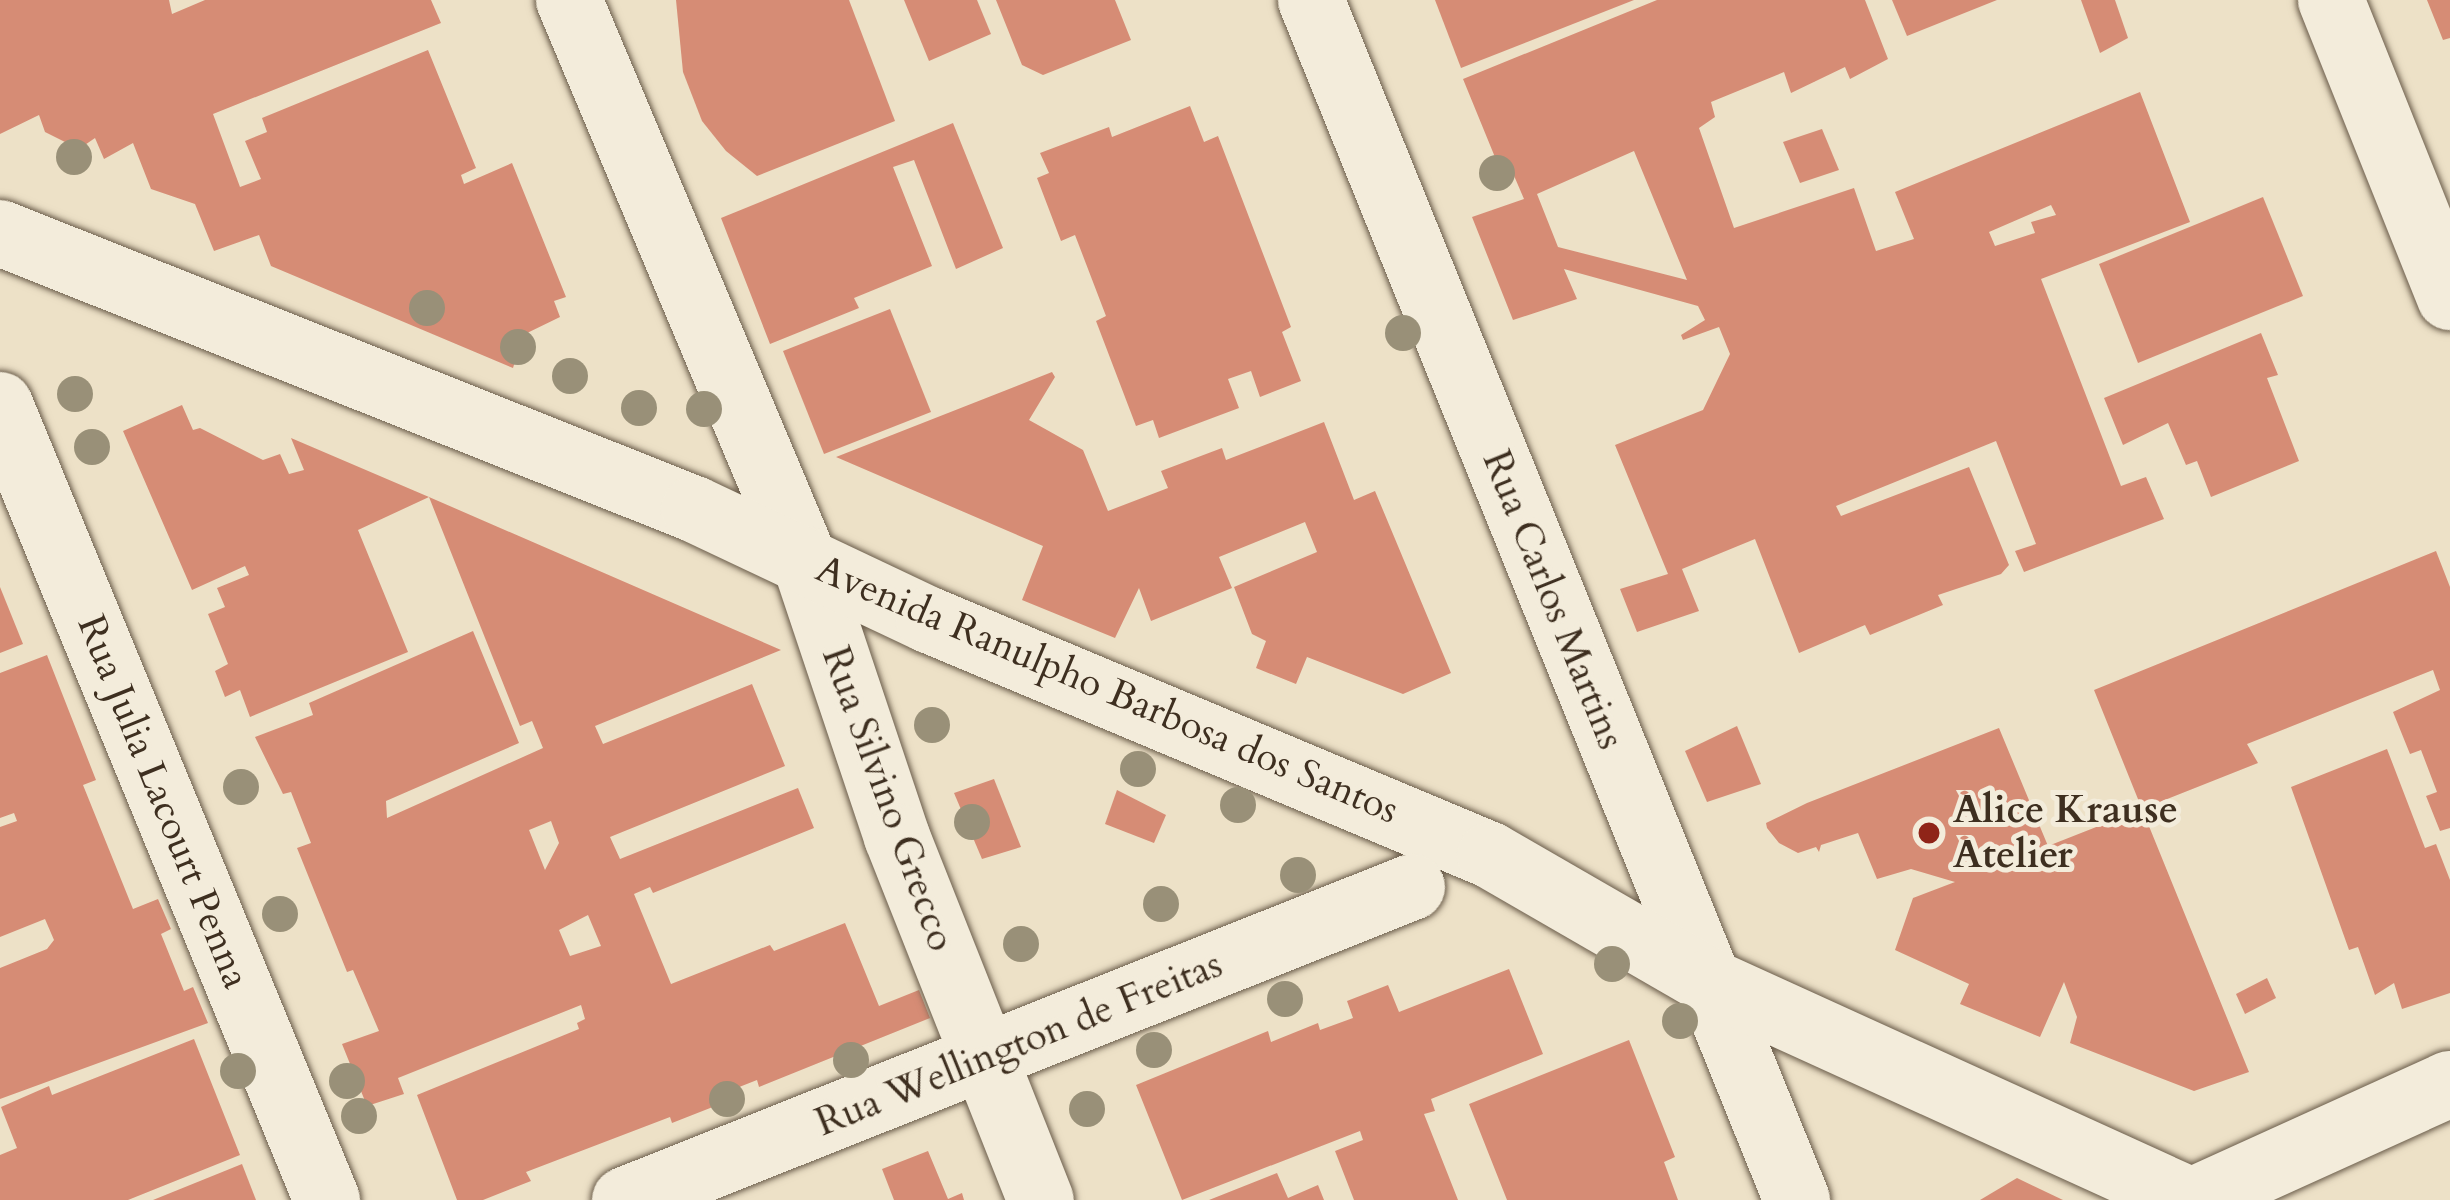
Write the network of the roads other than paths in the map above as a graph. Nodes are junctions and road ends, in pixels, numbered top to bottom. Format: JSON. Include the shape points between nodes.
{"nodes":[{"id":1,"x":569,"y":0,"type":"edge"},
{"id":2,"x":1311,"y":0,"type":"edge"},
{"id":3,"x":2331,"y":0,"type":"edge"},
{"id":4,"x":0,"y":233,"type":"edge"},
{"id":5,"x":2450,"y":297,"type":"edge"},
{"id":6,"x":0,"y":405,"type":"edge"},
{"id":7,"x":804,"y":559,"type":"junction"},
{"id":8,"x":1412,"y":886,"type":"dead end"},
{"id":9,"x":1710,"y":982,"type":"junction"},
{"id":10,"x":985,"y":1057,"type":"junction"},
{"id":11,"x":2450,"y":1084,"type":"edge"},
{"id":12,"x":326,"y":1200,"type":"edge"},
{"id":13,"x":625,"y":1200,"type":"edge"},
{"id":14,"x":1041,"y":1200,"type":"edge"},
{"id":15,"x":1797,"y":1200,"type":"edge"},
{"id":16,"x":2191,"y":1200,"type":"edge"}],
"edges":[{"from":1,"to":7,"type":"street","name":"Rua Silvino Grecco"},
{"from":2,"to":9,"type":"street","name":"Rua Carlos Martins"},
{"from":3,"to":5,"type":"street"},
{"from":4,"to":7,"type":"street","name":"Avenida Ranulpho Barbosa dos Santos"},
{"from":6,"to":12,"type":"street","name":"Rua Julia Lacourt Penna"},
{"from":7,"to":9,"type":"street","name":"Avenida Ranulpho Barbosa dos Santos","via":[[929,620],[1490,855]]},
{"from":7,"to":10,"type":"street","name":"Rua Silvino Grecco","via":[[875,778]]},
{"from":8,"to":10,"type":"street","name":"Rua Wellington de Freitas"},
{"from":9,"to":15,"type":"street","name":"Rua Carlos Martins"},
{"from":9,"to":16,"type":"street","name":"Avenida Ranulpho Barbosa dos Santos"},
{"from":10,"to":13,"type":"street","name":"Rua Wellington de Freitas"},
{"from":10,"to":14,"type":"street","name":"Rua Silvino Grecco"},
{"from":11,"to":16,"type":"street"}]}
